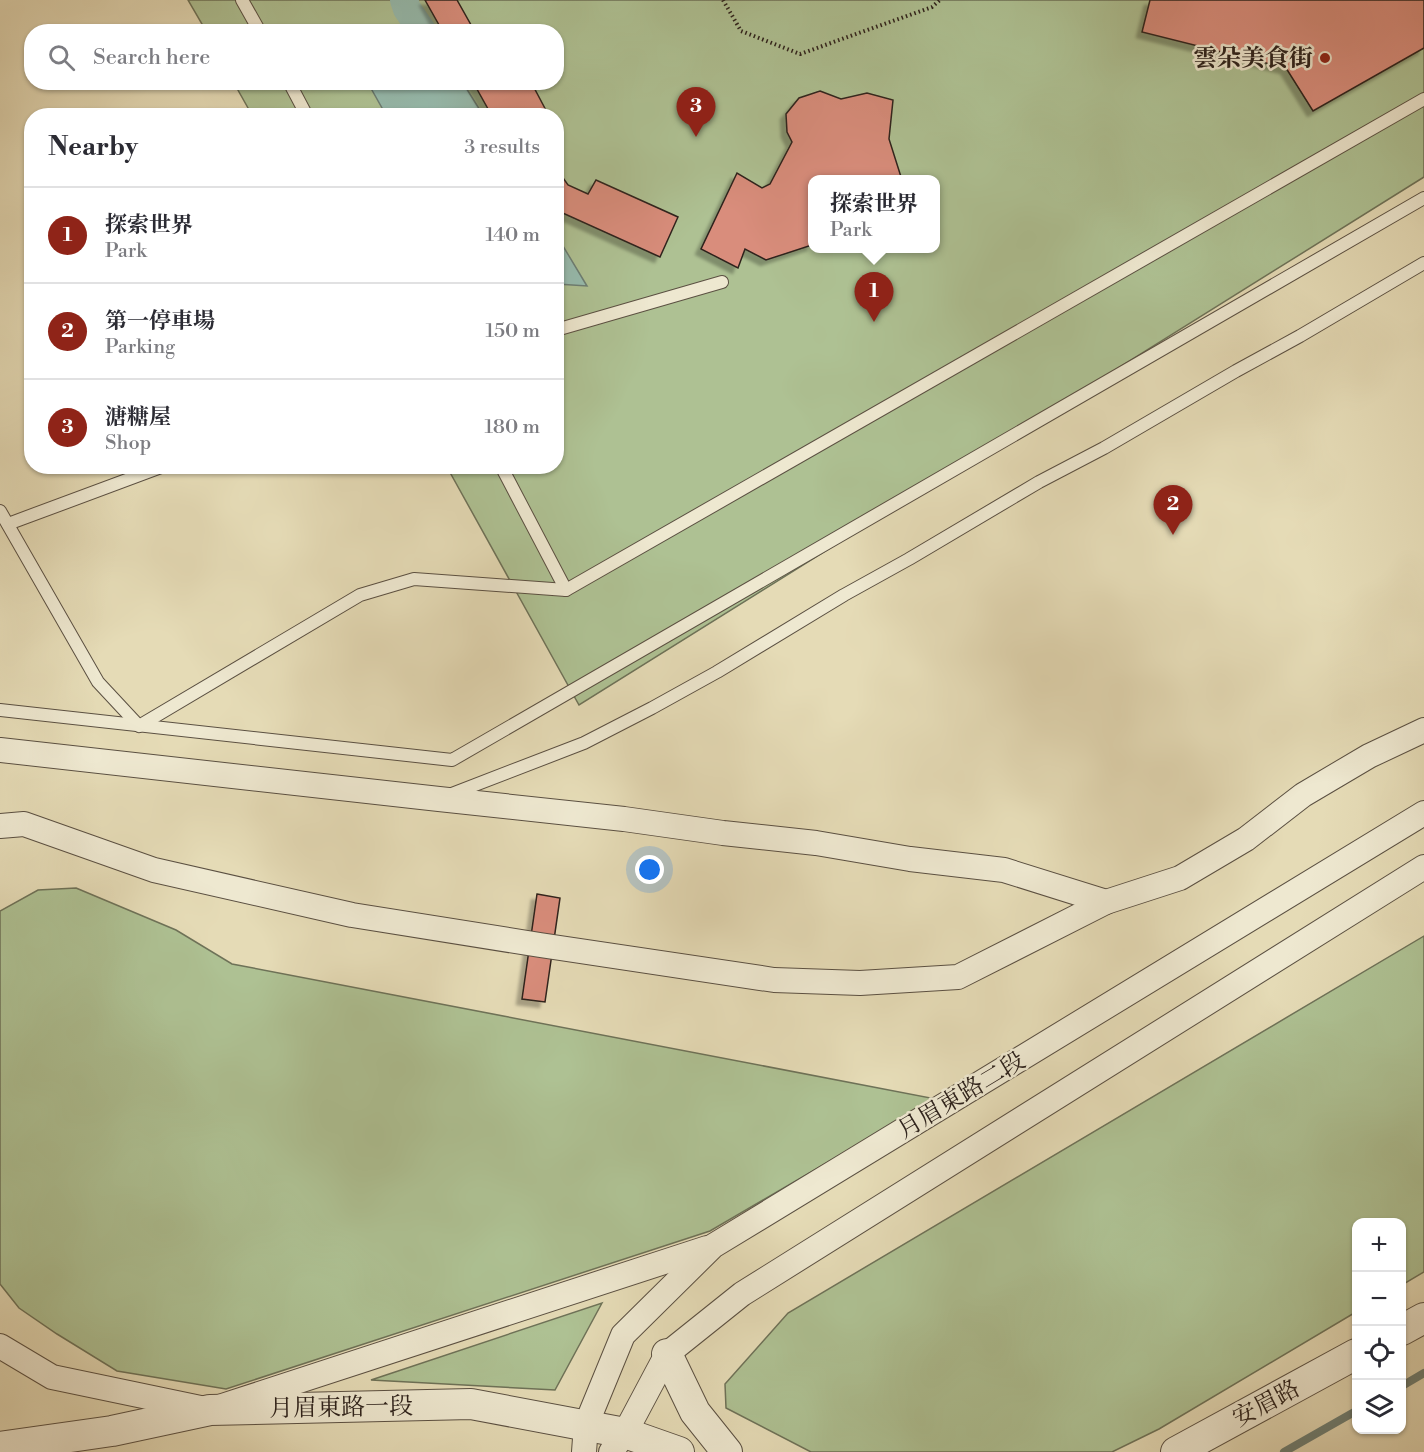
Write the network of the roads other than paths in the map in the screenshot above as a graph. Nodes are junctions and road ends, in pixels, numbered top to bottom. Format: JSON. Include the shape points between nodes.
{"nodes":[{"id":1,"x":242,"y":0,"type":"edge"},
{"id":2,"x":256,"y":24,"type":"edge"},
{"id":3,"x":293,"y":90,"type":"edge"},
{"id":4,"x":1424,"y":99,"type":"edge"},
{"id":5,"x":303,"y":108,"type":"edge"},
{"id":6,"x":1424,"y":198,"type":"edge"},
{"id":7,"x":1424,"y":263,"type":"edge"},
{"id":8,"x":722,"y":282,"type":"dead end"},
{"id":9,"x":564,"y":328,"type":"edge"},
{"id":10,"x":142,"y":474,"type":"edge"},
{"id":11,"x":505,"y":474,"type":"edge"},
{"id":12,"x":0,"y":511,"type":"edge"},
{"id":13,"x":8,"y":524,"type":"junction"},
{"id":14,"x":566,"y":590,"type":"junction"},
{"id":15,"x":0,"y":710,"type":"edge"},
{"id":16,"x":139,"y":726,"type":"junction"},
{"id":17,"x":1424,"y":730,"type":"edge"},
{"id":18,"x":0,"y":750,"type":"edge"},
{"id":19,"x":438,"y":799,"type":"junction"},
{"id":20,"x":1424,"y":813,"type":"edge"},
{"id":21,"x":0,"y":826,"type":"edge"},
{"id":22,"x":1424,"y":867,"type":"edge"},
{"id":23,"x":1106,"y":902,"type":"junction"},
{"id":24,"x":713,"y":1246,"type":"junction"},
{"id":25,"x":1424,"y":1318,"type":"edge"},
{"id":26,"x":1406,"y":1327,"type":"edge"},
{"id":27,"x":0,"y":1346,"type":"edge"},
{"id":28,"x":667,"y":1354,"type":"junction"},
{"id":29,"x":1352,"y":1356,"type":"edge"},
{"id":30,"x":210,"y":1410,"type":"junction"},
{"id":31,"x":585,"y":1438,"type":"edge"},
{"id":32,"x":618,"y":1442,"type":"edge"},
{"id":33,"x":0,"y":1447,"type":"edge"},
{"id":34,"x":679,"y":1452,"type":"edge"},
{"id":35,"x":727,"y":1452,"type":"edge"},
{"id":36,"x":1176,"y":1452,"type":"edge"}],
"edges":[{"from":1,"to":2,"type":"lane"},
{"from":3,"to":5,"type":"lane"},
{"from":4,"to":14,"type":"lane"},
{"from":6,"to":16,"type":"lane","via":[[452,760]]},
{"from":7,"to":19,"type":"lane","via":[[652,708],[584,743]]},
{"from":8,"to":9,"type":"lane"},
{"from":10,"to":13,"type":"lane"},
{"from":11,"to":14,"type":"lane"},
{"from":12,"to":13,"type":"lane"},
{"from":13,"to":16,"type":"lane","via":[[98,682]]},
{"from":14,"to":16,"type":"lane","via":[[414,579],[360,595]]},
{"from":15,"to":16,"type":"lane"},
{"from":17,"to":23,"type":"street","via":[[1369,756],[1303,795],[1246,839],[1180,878]]},
{"from":18,"to":19,"type":"street"},
{"from":19,"to":23,"type":"street","via":[[816,843],[1004,870]]},
{"from":20,"to":24,"type":"street","name":"月眉東路二段"},
{"from":21,"to":23,"type":"street","via":[[24,824],[154,870],[352,915],[774,980],[860,983],[958,977]]},
{"from":22,"to":28,"type":"street","via":[[742,1294]]},
{"from":24,"to":30,"type":"street"},
{"from":24,"to":31,"type":"street","name":"月眉東路二段","via":[[623,1335]]},
{"from":25,"to":26,"type":"street"},
{"from":27,"to":30,"type":"street","via":[[52,1377]]},
{"from":28,"to":32,"type":"street"},
{"from":28,"to":35,"type":"street","via":[[696,1413]]},
{"from":29,"to":36,"type":"street","name":"安眉路"},
{"from":30,"to":31,"type":"street","name":"月眉東路一段","via":[[471,1404]]},
{"from":30,"to":33,"type":"street","name":"月眉東路一段","via":[[112,1431]]},
{"from":31,"to":32,"type":"street","name":"月眉東路一段"},
{"from":32,"to":34,"type":"street","name":"月眉東路一段"}]}
